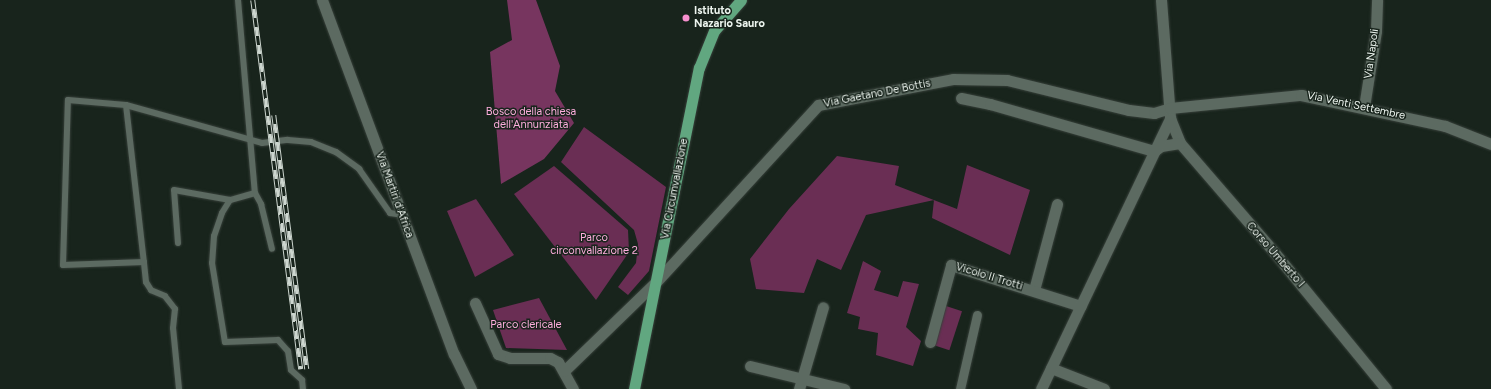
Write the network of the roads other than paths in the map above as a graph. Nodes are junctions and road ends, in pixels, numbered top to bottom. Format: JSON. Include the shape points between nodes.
{"nodes":[{"id":1,"x":238,"y":0,"type":"edge"},
{"id":2,"x":322,"y":0,"type":"edge"},
{"id":3,"x":741,"y":0,"type":"edge"},
{"id":4,"x":1161,"y":0,"type":"edge"},
{"id":5,"x":1376,"y":0,"type":"edge"},
{"id":6,"x":961,"y":98,"type":"dead end"},
{"id":7,"x":126,"y":105,"type":"junction"},
{"id":8,"x":1364,"y":107,"type":"junction"},
{"id":9,"x":1170,"y":113,"type":"junction"},
{"id":10,"x":249,"y":138,"type":"junction"},
{"id":11,"x":1180,"y":143,"type":"junction"},
{"id":12,"x":1491,"y":144,"type":"edge"},
{"id":13,"x":1154,"y":151,"type":"junction"},
{"id":14,"x":255,"y":193,"type":"junction"},
{"id":15,"x":230,"y":200,"type":"junction"},
{"id":16,"x":1057,"y":204,"type":"dead end"},
{"id":17,"x":402,"y":215,"type":"junction"},
{"id":18,"x":178,"y":243,"type":"dead end"},
{"id":19,"x":272,"y":249,"type":"dead end"},
{"id":20,"x":144,"y":262,"type":"junction"},
{"id":21,"x":656,"y":282,"type":"junction"},
{"id":22,"x":1034,"y":290,"type":"junction"},
{"id":23,"x":475,"y":303,"type":"dead end"},
{"id":24,"x":1081,"y":306,"type":"junction"},
{"id":25,"x":823,"y":307,"type":"dead end"},
{"id":26,"x":977,"y":315,"type":"dead end"},
{"id":27,"x":930,"y":342,"type":"dead end"},
{"id":28,"x":750,"y":366,"type":"dead end"},
{"id":29,"x":1051,"y":368,"type":"junction"},
{"id":30,"x":564,"y":371,"type":"junction"},
{"id":31,"x":801,"y":384,"type":"edge"},
{"id":32,"x":179,"y":389,"type":"edge"},
{"id":33,"x":303,"y":389,"type":"edge"},
{"id":34,"x":471,"y":389,"type":"edge"},
{"id":35,"x":573,"y":389,"type":"edge"},
{"id":36,"x":634,"y":389,"type":"edge"},
{"id":37,"x":844,"y":389,"type":"edge"},
{"id":38,"x":960,"y":389,"type":"edge"},
{"id":39,"x":1041,"y":389,"type":"edge"},
{"id":40,"x":1104,"y":389,"type":"edge"},
{"id":41,"x":1386,"y":389,"type":"edge"}],
"edges":[{"from":1,"to":10,"type":"lane"},
{"from":2,"to":17,"type":"street","name":"Via Martiri d'Africa"},
{"from":3,"to":21,"type":"main road","name":"Via Circumvallazione","via":[[714,31],[700,68]]},
{"from":4,"to":9,"type":"street"},
{"from":5,"to":8,"type":"street","name":"Via Napoli","via":[[1376,31]]},
{"from":6,"to":13,"type":"street"},
{"from":7,"to":10,"type":"lane"},
{"from":7,"to":20,"type":"lane"},
{"from":7,"to":20,"type":"lane","via":[[68,100],[63,265]]},
{"from":8,"to":9,"type":"street","name":"Via Venti Settembre","via":[[1301,94]]},
{"from":8,"to":12,"type":"street","name":"Via Venti Settembre","via":[[1445,126]]},
{"from":9,"to":11,"type":"street","name":"Corso Umberto I"},
{"from":9,"to":13,"type":"street"},
{"from":9,"to":21,"type":"street","name":"Via Gaetano De Bottis","via":[[1129,110],[1007,80],[952,80],[818,105]]},
{"from":10,"to":14,"type":"lane"},
{"from":10,"to":17,"type":"lane","via":[[262,143],[288,140],[312,142],[336,152],[359,169],[390,213]]},
{"from":11,"to":13,"type":"street","via":[[1161,146]]},
{"from":11,"to":41,"type":"street","name":"Corso Umberto I","via":[[1274,252]]},
{"from":13,"to":24,"type":"street"},
{"from":14,"to":15,"type":"lane"},
{"from":14,"to":19,"type":"lane","via":[[261,204]]},
{"from":15,"to":18,"type":"lane","via":[[174,190]]},
{"from":15,"to":33,"type":"lane","via":[[222,213],[214,236],[212,263],[225,342],[278,340],[288,351],[291,370],[302,380]]},
{"from":16,"to":22,"type":"street","name":"Vicolo II Trotti"},
{"from":17,"to":34,"type":"street","name":"Via Martiri d'Africa","via":[[454,354]]},
{"from":20,"to":32,"type":"lane","via":[[146,282],[151,290],[165,296],[175,309]]},
{"from":21,"to":30,"type":"street","name":"Via Gaetano De Bottis"},
{"from":21,"to":36,"type":"main road","name":"Via Circumvallazione"},
{"from":22,"to":24,"type":"street","name":"Vicolo II Trotti"},
{"from":22,"to":27,"type":"street","name":"Vicolo II Trotti","via":[[951,265]]},
{"from":23,"to":30,"type":"street","via":[[498,354],[510,358],[550,358],[558,362]]},
{"from":24,"to":29,"type":"street"},
{"from":25,"to":31,"type":"street"},
{"from":26,"to":38,"type":"street"},
{"from":28,"to":31,"type":"street"},
{"from":29,"to":39,"type":"street"},
{"from":29,"to":40,"type":"street"},
{"from":30,"to":35,"type":"street"},
{"from":31,"to":37,"type":"street"}]}
